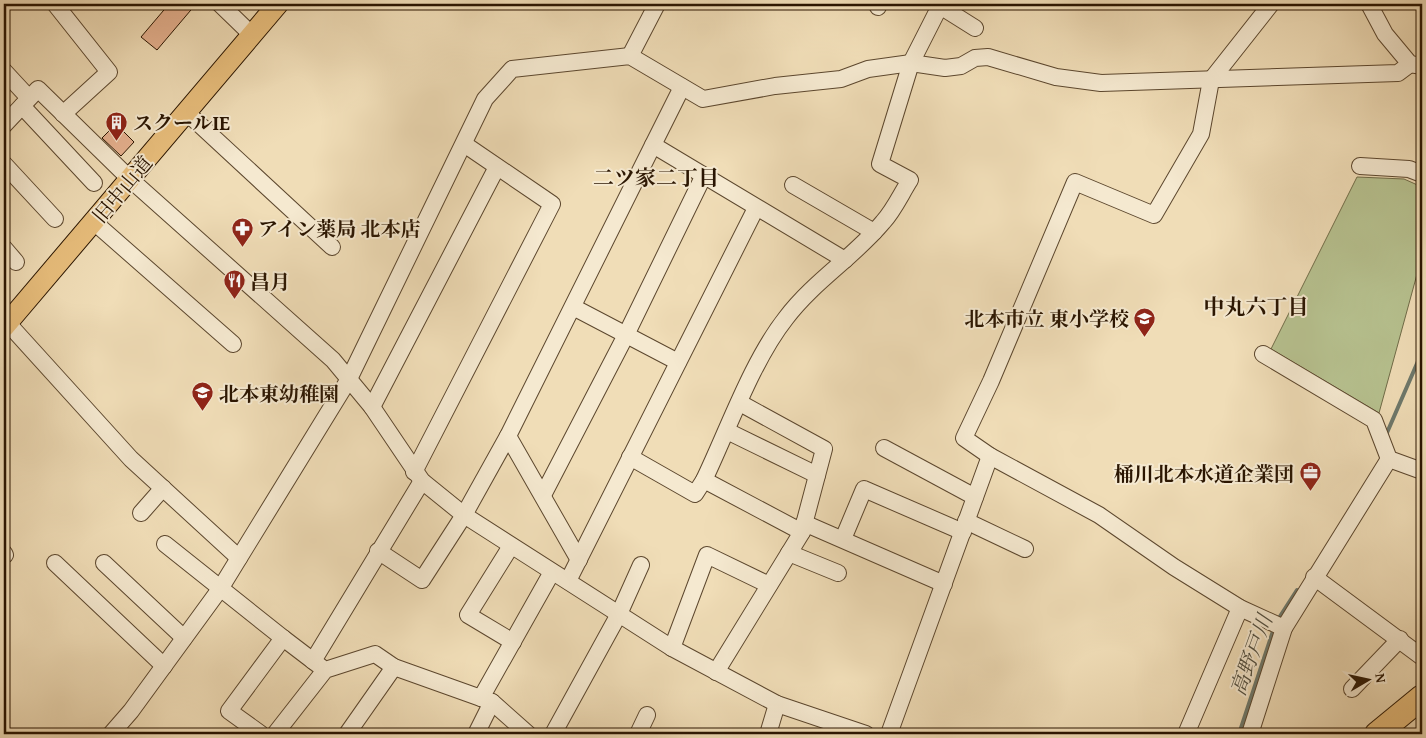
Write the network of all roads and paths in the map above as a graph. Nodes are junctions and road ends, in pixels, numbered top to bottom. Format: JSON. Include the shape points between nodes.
{"nodes":[{"id":1,"x":55,"y":4,"type":"edge"},
{"id":2,"x":220,"y":4,"type":"edge"},
{"id":3,"x":278,"y":4,"type":"edge"},
{"id":4,"x":657,"y":4,"type":"edge"},
{"id":5,"x":1271,"y":4,"type":"edge"},
{"id":6,"x":1369,"y":4,"type":"edge"},
{"id":7,"x":940,"y":5,"type":"edge"},
{"id":8,"x":975,"y":28,"type":"dead end"},
{"id":9,"x":251,"y":34,"type":"junction"},
{"id":10,"x":630,"y":56,"type":"junction"},
{"id":11,"x":911,"y":63,"type":"junction"},
{"id":12,"x":1416,"y":65,"type":"edge"},
{"id":13,"x":4,"y":71,"type":"edge"},
{"id":14,"x":1211,"y":80,"type":"junction"},
{"id":15,"x":682,"y":88,"type":"junction"},
{"id":16,"x":25,"y":102,"type":"junction"},
{"id":17,"x":186,"y":112,"type":"junction"},
{"id":18,"x":63,"y":114,"type":"junction"},
{"id":19,"x":4,"y":125,"type":"edge"},
{"id":20,"x":464,"y":144,"type":"junction"},
{"id":21,"x":653,"y":145,"type":"junction"},
{"id":22,"x":4,"y":164,"type":"edge"},
{"id":23,"x":1360,"y":166,"type":"dead end"},
{"id":24,"x":498,"y":167,"type":"junction"},
{"id":25,"x":1422,"y":174,"type":"edge"},
{"id":26,"x":703,"y":177,"type":"junction"},
{"id":27,"x":130,"y":180,"type":"junction"},
{"id":28,"x":94,"y":183,"type":"dead end"},
{"id":29,"x":792,"y":185,"type":"dead end"},
{"id":30,"x":756,"y":208,"type":"junction"},
{"id":31,"x":54,"y":219,"type":"dead end"},
{"id":32,"x":94,"y":222,"type":"junction"},
{"id":33,"x":874,"y":232,"type":"junction"},
{"id":34,"x":332,"y":247,"type":"dead end"},
{"id":35,"x":4,"y":248,"type":"edge"},
{"id":36,"x":845,"y":260,"type":"junction"},
{"id":37,"x":16,"y":262,"type":"dead end"},
{"id":38,"x":573,"y":307,"type":"junction"},
{"id":39,"x":5,"y":323,"type":"edge"},
{"id":40,"x":626,"y":335,"type":"junction"},
{"id":41,"x":233,"y":344,"type":"dead end"},
{"id":42,"x":1263,"y":354,"type":"dead end"},
{"id":43,"x":678,"y":362,"type":"junction"},
{"id":44,"x":348,"y":379,"type":"junction"},
{"id":45,"x":740,"y":403,"type":"junction"},
{"id":46,"x":372,"y":407,"type":"junction"},
{"id":47,"x":727,"y":430,"type":"junction"},
{"id":48,"x":508,"y":436,"type":"junction"},
{"id":49,"x":884,"y":448,"type":"dead end"},
{"id":50,"x":990,"y":456,"type":"junction"},
{"id":51,"x":630,"y":457,"type":"junction"},
{"id":52,"x":1389,"y":459,"type":"junction"},
{"id":53,"x":1422,"y":471,"type":"edge"},
{"id":54,"x":817,"y":475,"type":"junction"},
{"id":55,"x":418,"y":477,"type":"junction"},
{"id":56,"x":704,"y":480,"type":"junction"},
{"id":57,"x":163,"y":488,"type":"junction"},
{"id":58,"x":543,"y":495,"type":"junction"},
{"id":59,"x":975,"y":498,"type":"junction"},
{"id":60,"x":142,"y":513,"type":"dead end"},
{"id":61,"x":464,"y":515,"type":"junction"},
{"id":62,"x":803,"y":527,"type":"junction"},
{"id":63,"x":965,"y":527,"type":"junction"},
{"id":64,"x":843,"y":539,"type":"junction"},
{"id":65,"x":165,"y":544,"type":"dead end"},
{"id":66,"x":511,"y":546,"type":"junction"},
{"id":67,"x":1025,"y":549,"type":"dead end"},
{"id":68,"x":378,"y":551,"type":"junction"},
{"id":69,"x":789,"y":552,"type":"junction"},
{"id":70,"x":239,"y":558,"type":"junction"},
{"id":71,"x":579,"y":560,"type":"junction"},
{"id":72,"x":55,"y":563,"type":"dead end"},
{"id":73,"x":104,"y":563,"type":"dead end"},
{"id":74,"x":641,"y":565,"type":"dead end"},
{"id":75,"x":552,"y":572,"type":"junction"},
{"id":76,"x":838,"y":573,"type":"dead end"},
{"id":77,"x":1314,"y":577,"type":"junction"},
{"id":78,"x":568,"y":581,"type":"junction"},
{"id":79,"x":944,"y":584,"type":"junction"},
{"id":80,"x":769,"y":585,"type":"junction"},
{"id":81,"x":220,"y":589,"type":"junction"},
{"id":82,"x":1240,"y":608,"type":"junction"},
{"id":83,"x":619,"y":614,"type":"junction"},
{"id":84,"x":1284,"y":628,"type":"junction"},
{"id":85,"x":184,"y":638,"type":"junction"},
{"id":86,"x":283,"y":638,"type":"junction"},
{"id":87,"x":512,"y":642,"type":"junction"},
{"id":88,"x":1414,"y":645,"type":"edge"},
{"id":89,"x":672,"y":648,"type":"junction"},
{"id":90,"x":319,"y":665,"type":"junction"},
{"id":91,"x":164,"y":666,"type":"junction"},
{"id":92,"x":394,"y":667,"type":"junction"},
{"id":93,"x":716,"y":672,"type":"junction"},
{"id":94,"x":1352,"y":689,"type":"dead end"},
{"id":95,"x":1422,"y":697,"type":"edge"},
{"id":96,"x":487,"y":700,"type":"junction"},
{"id":97,"x":777,"y":704,"type":"junction"},
{"id":98,"x":647,"y":716,"type":"dead end"},
{"id":99,"x":1422,"y":716,"type":"edge"},
{"id":100,"x":111,"y":734,"type":"edge"},
{"id":101,"x":261,"y":734,"type":"edge"},
{"id":102,"x":275,"y":734,"type":"edge"},
{"id":103,"x":346,"y":734,"type":"edge"},
{"id":104,"x":476,"y":734,"type":"edge"},
{"id":105,"x":528,"y":734,"type":"edge"},
{"id":106,"x":553,"y":734,"type":"edge"},
{"id":107,"x":638,"y":734,"type":"edge"},
{"id":108,"x":768,"y":734,"type":"edge"},
{"id":109,"x":866,"y":734,"type":"edge"},
{"id":110,"x":889,"y":734,"type":"edge"},
{"id":111,"x":1186,"y":734,"type":"edge"},
{"id":112,"x":1250,"y":734,"type":"edge"},
{"id":113,"x":1377,"y":734,"type":"edge"},
{"id":114,"x":1400,"y":734,"type":"edge"}],
"edges":[{"from":1,"to":18,"type":"street","via":[[109,72]]},
{"from":2,"to":9,"type":"street"},
{"from":3,"to":9,"type":"main road","name":"旧中山道"},
{"from":4,"to":10,"type":"street"},
{"from":5,"to":14,"type":"street"},
{"from":6,"to":12,"type":"street","via":[[1386,34]]},
{"from":7,"to":8,"type":"street"},
{"from":7,"to":11,"type":"street"},
{"from":9,"to":17,"type":"main road","name":"旧中山道"},
{"from":10,"to":15,"type":"street"},
{"from":10,"to":20,"type":"street","via":[[512,69],[485,99]]},
{"from":11,"to":14,"type":"street","via":[[945,68],[988,57],[1056,76],[1100,83]]},
{"from":11,"to":15,"type":"street","via":[[868,70],[840,79],[703,99]]},
{"from":11,"to":33,"type":"street","via":[[880,164],[910,180]]},
{"from":12,"to":14,"type":"street","via":[[1398,73]]},
{"from":13,"to":16,"type":"street"},
{"from":14,"to":50,"type":"street","via":[[1201,134],[1154,215],[1075,182],[964,438]]},
{"from":15,"to":21,"type":"street"},
{"from":16,"to":18,"type":"street","via":[[38,88]]},
{"from":16,"to":19,"type":"street"},
{"from":16,"to":28,"type":"street"},
{"from":17,"to":27,"type":"main road","name":"旧中山道"},
{"from":17,"to":34,"type":"street"},
{"from":18,"to":27,"type":"street"},
{"from":20,"to":24,"type":"street"},
{"from":20,"to":44,"type":"street"},
{"from":21,"to":26,"type":"street"},
{"from":21,"to":38,"type":"street"},
{"from":22,"to":31,"type":"street"},
{"from":23,"to":25,"type":"street","via":[[1409,169]]},
{"from":24,"to":46,"type":"street"},
{"from":24,"to":55,"type":"street","via":[[552,204]]},
{"from":26,"to":30,"type":"street"},
{"from":26,"to":40,"type":"street"},
{"from":27,"to":32,"type":"main road","name":"旧中山道"},
{"from":27,"to":44,"type":"street","via":[[333,360]]},
{"from":29,"to":33,"type":"street"},
{"from":30,"to":36,"type":"street"},
{"from":30,"to":43,"type":"street"},
{"from":32,"to":39,"type":"main road","name":"旧中山道"},
{"from":32,"to":41,"type":"street"},
{"from":33,"to":36,"type":"street"},
{"from":35,"to":37,"type":"street"},
{"from":36,"to":45,"type":"street","via":[[785,318],[759,360]]},
{"from":38,"to":40,"type":"street"},
{"from":38,"to":48,"type":"street"},
{"from":39,"to":57,"type":"street","via":[[131,459]]},
{"from":40,"to":43,"type":"street"},
{"from":40,"to":58,"type":"street"},
{"from":42,"to":52,"type":"street","via":[[1374,420]]},
{"from":43,"to":51,"type":"street"},
{"from":44,"to":46,"type":"street"},
{"from":44,"to":70,"type":"street"},
{"from":45,"to":47,"type":"street"},
{"from":45,"to":54,"type":"street","via":[[824,449]]},
{"from":46,"to":55,"type":"street"},
{"from":47,"to":54,"type":"street"},
{"from":47,"to":56,"type":"street"},
{"from":48,"to":58,"type":"street"},
{"from":48,"to":61,"type":"street"},
{"from":49,"to":59,"type":"street"},
{"from":50,"to":59,"type":"street"},
{"from":50,"to":82,"type":"street","via":[[1100,515]]},
{"from":51,"to":56,"type":"street","via":[[696,494]]},
{"from":51,"to":71,"type":"street"},
{"from":52,"to":53,"type":"street"},
{"from":52,"to":77,"type":"street"},
{"from":54,"to":62,"type":"street"},
{"from":55,"to":61,"type":"street"},
{"from":55,"to":68,"type":"street"},
{"from":56,"to":62,"type":"street"},
{"from":57,"to":60,"type":"street"},
{"from":57,"to":70,"type":"street"},
{"from":58,"to":71,"type":"street"},
{"from":59,"to":63,"type":"street"},
{"from":61,"to":66,"type":"street"},
{"from":61,"to":68,"type":"street","via":[[422,580]]},
{"from":62,"to":64,"type":"street"},
{"from":62,"to":69,"type":"street"},
{"from":63,"to":64,"type":"street","via":[[864,489]]},
{"from":63,"to":67,"type":"street"},
{"from":63,"to":79,"type":"street"},
{"from":64,"to":79,"type":"street"},
{"from":65,"to":81,"type":"street"},
{"from":66,"to":75,"type":"street"},
{"from":66,"to":87,"type":"street","via":[[468,615]]},
{"from":68,"to":90,"type":"street"},
{"from":69,"to":76,"type":"street"},
{"from":69,"to":80,"type":"street"},
{"from":70,"to":81,"type":"street"},
{"from":71,"to":78,"type":"street"},
{"from":72,"to":91,"type":"street"},
{"from":73,"to":85,"type":"street"},
{"from":74,"to":83,"type":"street"},
{"from":75,"to":78,"type":"street"},
{"from":75,"to":87,"type":"street"},
{"from":77,"to":84,"type":"street"},
{"from":77,"to":88,"type":"street"},
{"from":78,"to":83,"type":"street"},
{"from":79,"to":110,"type":"street"},
{"from":80,"to":89,"type":"street","via":[[707,555]]},
{"from":80,"to":93,"type":"street"},
{"from":81,"to":85,"type":"street"},
{"from":81,"to":86,"type":"street"},
{"from":82,"to":84,"type":"street"},
{"from":82,"to":111,"type":"street"},
{"from":83,"to":89,"type":"street"},
{"from":83,"to":106,"type":"street"},
{"from":84,"to":112,"type":"street"},
{"from":85,"to":91,"type":"street"},
{"from":86,"to":90,"type":"street"},
{"from":86,"to":101,"type":"street","via":[[229,711]]},
{"from":87,"to":96,"type":"street"},
{"from":88,"to":94,"type":"street"},
{"from":89,"to":93,"type":"street"},
{"from":90,"to":92,"type":"street","via":[[375,654]]},
{"from":90,"to":102,"type":"street"},
{"from":91,"to":100,"type":"street"},
{"from":92,"to":96,"type":"street"},
{"from":92,"to":103,"type":"street"},
{"from":93,"to":97,"type":"street"},
{"from":95,"to":113,"type":"highway"},
{"from":96,"to":104,"type":"street"},
{"from":96,"to":105,"type":"street"},
{"from":97,"to":108,"type":"street"},
{"from":97,"to":109,"type":"street"},
{"from":98,"to":107,"type":"street"},
{"from":99,"to":114,"type":"highway"}]}
